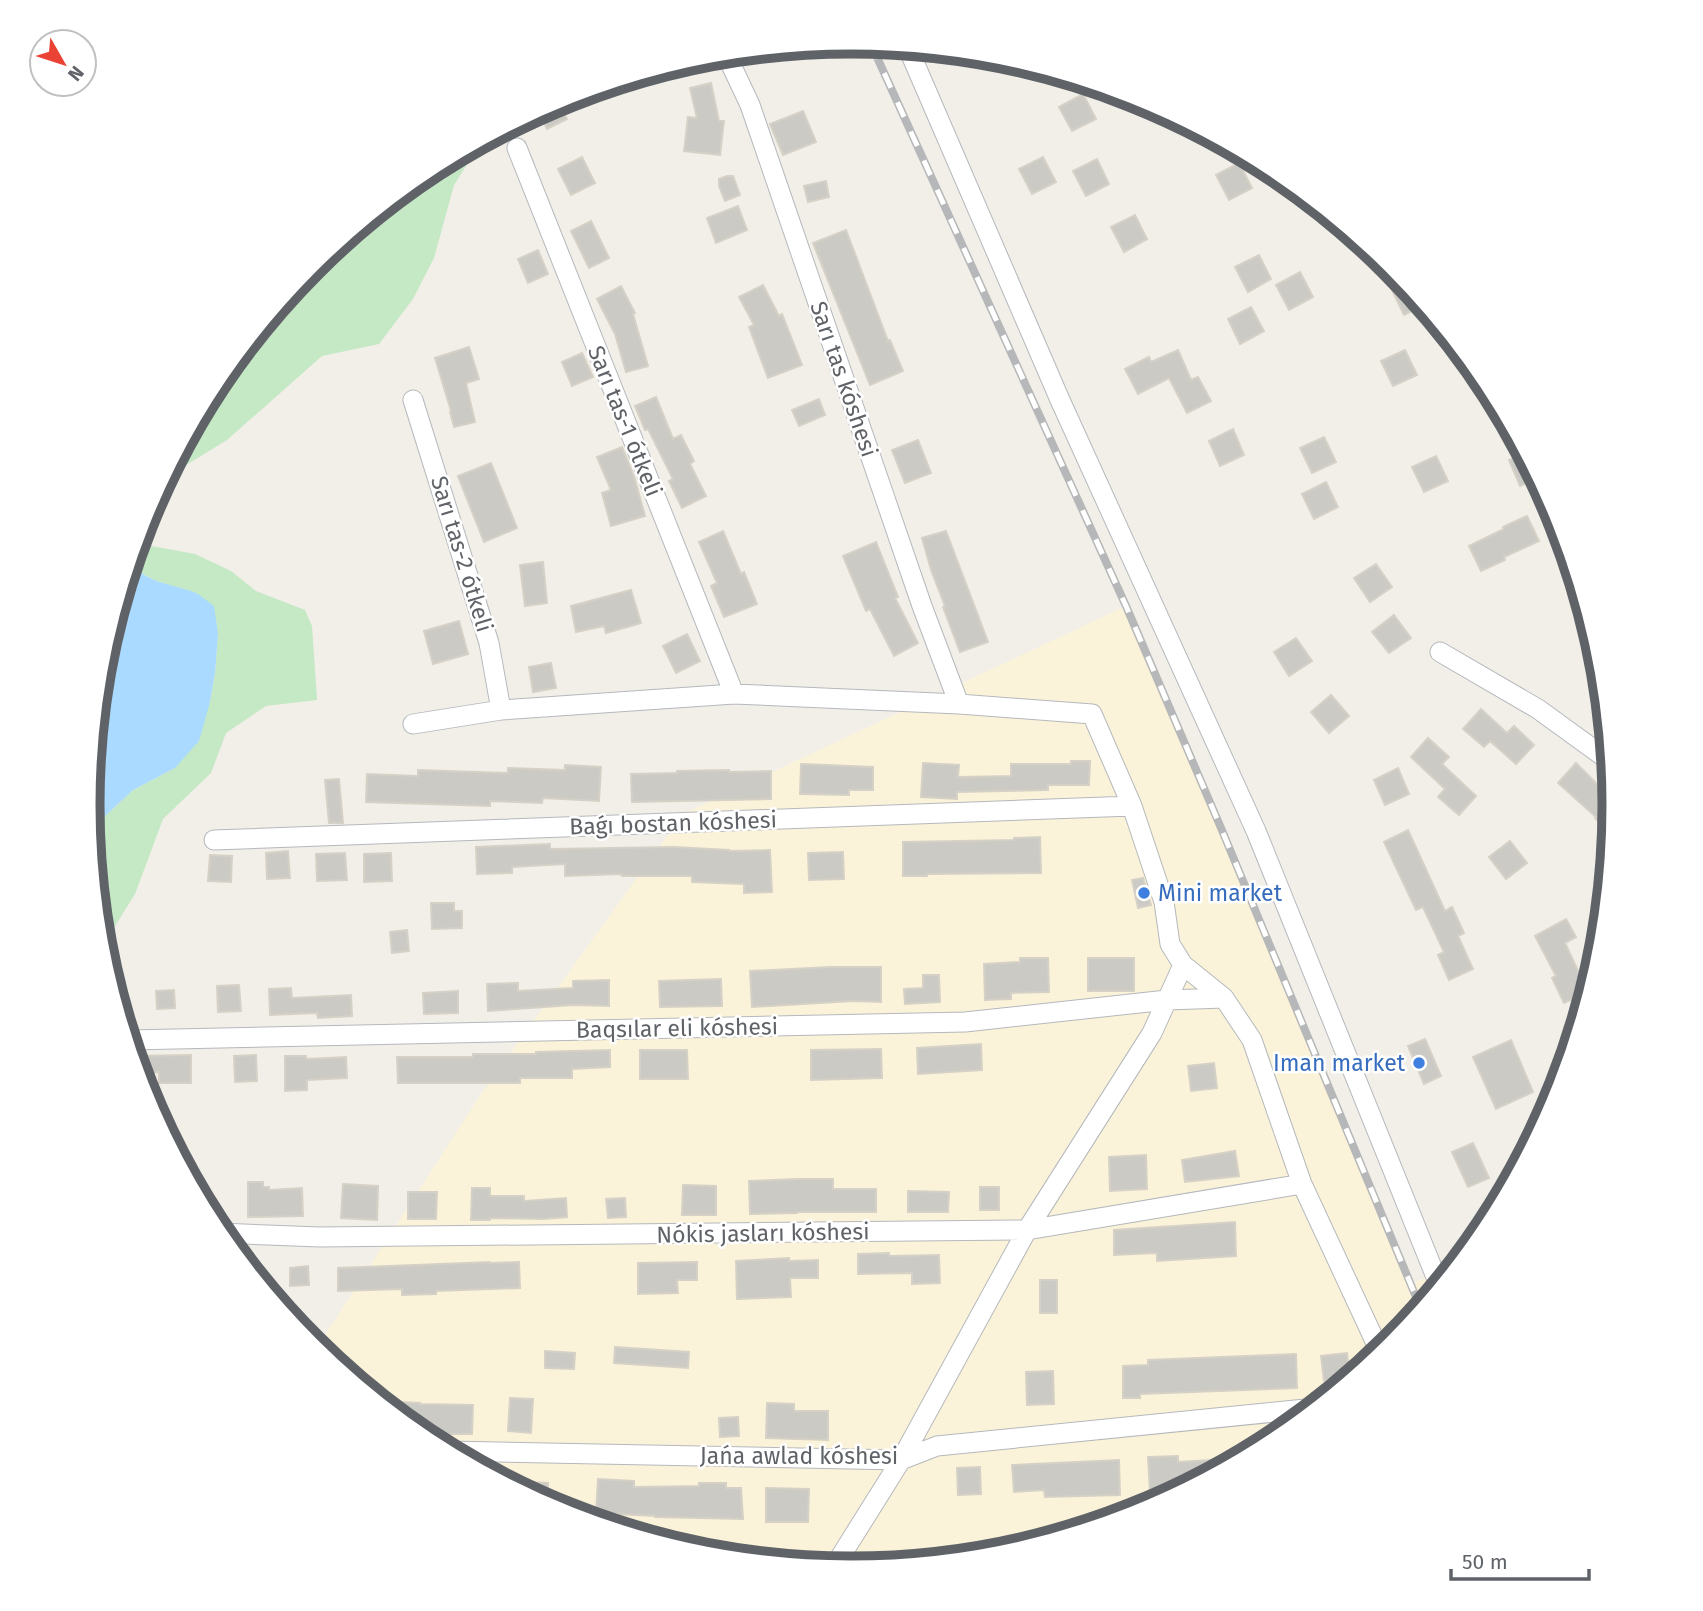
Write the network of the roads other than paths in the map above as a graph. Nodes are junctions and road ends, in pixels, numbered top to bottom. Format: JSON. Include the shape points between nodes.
{"nodes":[{"id":1,"x":912,"y":57,"type":"edge"},
{"id":2,"x":731,"y":65,"type":"edge"},
{"id":3,"x":517,"y":148,"type":"dead end"},
{"id":4,"x":413,"y":400,"type":"dead end"},
{"id":5,"x":1440,"y":652,"type":"dead end"},
{"id":6,"x":734,"y":694,"type":"junction"},
{"id":7,"x":959,"y":704,"type":"junction"},
{"id":8,"x":501,"y":710,"type":"junction"},
{"id":9,"x":413,"y":724,"type":"dead end"},
{"id":10,"x":1601,"y":755,"type":"edge"},
{"id":11,"x":1132,"y":806,"type":"junction"},
{"id":12,"x":214,"y":840,"type":"dead end"},
{"id":13,"x":1183,"y":965,"type":"junction"},
{"id":14,"x":1224,"y":998,"type":"junction"},
{"id":15,"x":1167,"y":1000,"type":"junction"},
{"id":16,"x":138,"y":1040,"type":"edge"},
{"id":17,"x":1302,"y":1184,"type":"junction"},
{"id":18,"x":1027,"y":1230,"type":"junction"},
{"id":19,"x":234,"y":1234,"type":"edge"},
{"id":20,"x":1436,"y":1277,"type":"edge"},
{"id":21,"x":1376,"y":1343,"type":"edge"},
{"id":22,"x":1298,"y":1410,"type":"edge"},
{"id":23,"x":469,"y":1451,"type":"edge"},
{"id":24,"x":901,"y":1460,"type":"junction"},
{"id":25,"x":841,"y":1557,"type":"edge"}],
"edges":[{"from":1,"to":20,"type":"street","via":[[1060,400],[1256,831]]},
{"from":2,"to":7,"type":"street","name":"Sarı tas kóshesi","via":[[750,105]]},
{"from":3,"to":6,"type":"street","name":"Sarı tas-1 ótkeli"},
{"from":4,"to":8,"type":"street","name":"Sarı tas-2 ótkeli","via":[[489,643]]},
{"from":5,"to":10,"type":"street","via":[[1538,709]]},
{"from":6,"to":7,"type":"street"},
{"from":6,"to":8,"type":"street"},
{"from":7,"to":11,"type":"street","via":[[1092,714]]},
{"from":8,"to":9,"type":"street"},
{"from":11,"to":12,"type":"street","name":"Baǵı bostan kóshesi"},
{"from":11,"to":13,"type":"street","via":[[1164,902],[1170,944]]},
{"from":13,"to":14,"type":"street"},
{"from":13,"to":15,"type":"street"},
{"from":14,"to":15,"type":"street","name":"Baqsılar eli kóshesi"},
{"from":14,"to":17,"type":"street","via":[[1252,1040]]},
{"from":15,"to":16,"type":"street","name":"Baqsılar eli kóshesi","via":[[965,1022]]},
{"from":15,"to":18,"type":"street","via":[[1152,1033]]},
{"from":17,"to":18,"type":"street","name":"Nókis jasları kóshesi"},
{"from":17,"to":21,"type":"street"},
{"from":18,"to":19,"type":"street","name":"Nókis jasları kóshesi","via":[[320,1237]]},
{"from":18,"to":24,"type":"street"},
{"from":22,"to":24,"type":"street","name":"Jańa awlad kóshesi","via":[[937,1446]]},
{"from":23,"to":24,"type":"street","name":"Jańa awlad kóshesi"},
{"from":24,"to":25,"type":"street"}]}
